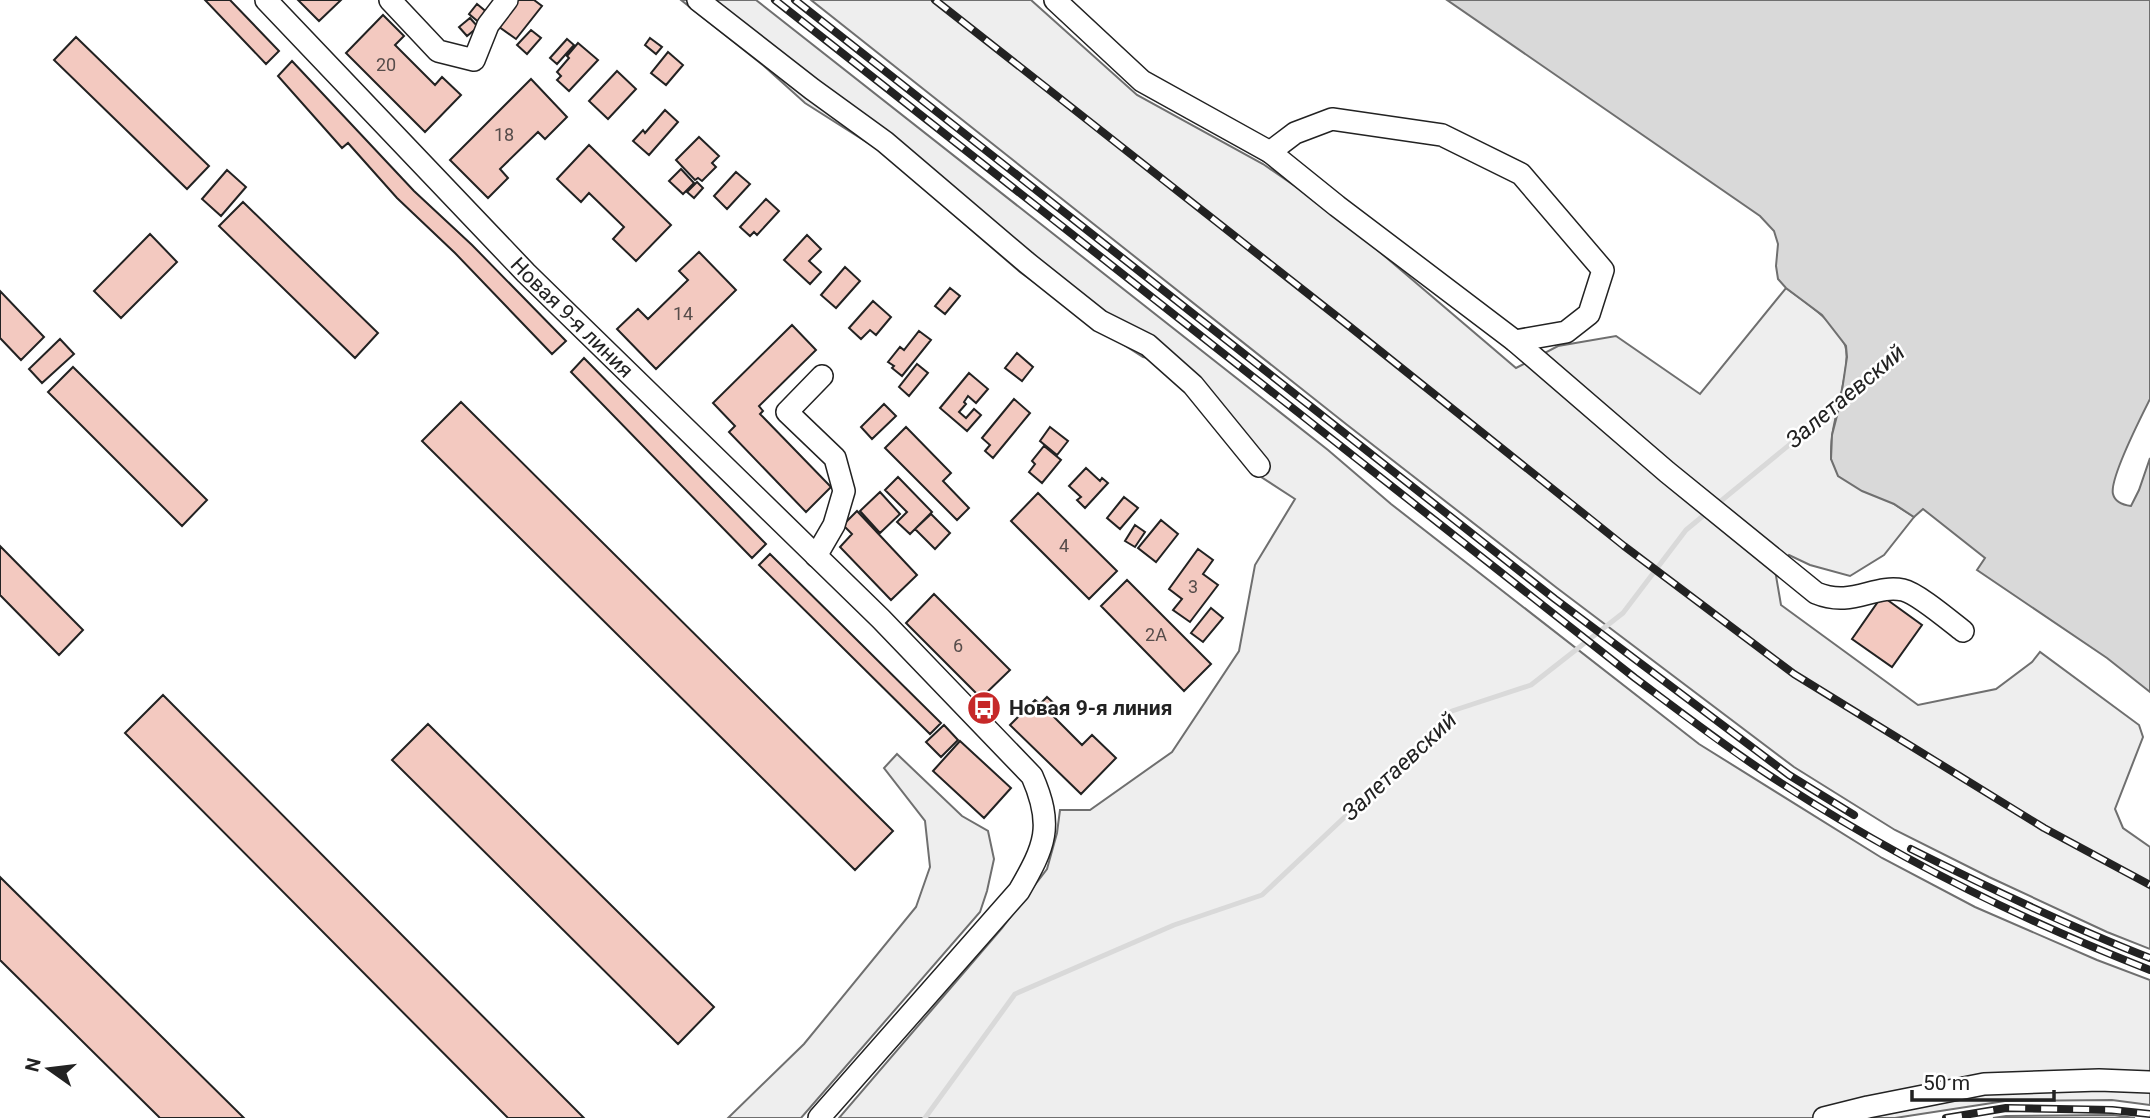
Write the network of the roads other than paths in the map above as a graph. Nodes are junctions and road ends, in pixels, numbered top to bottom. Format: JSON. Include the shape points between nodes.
{"nodes":[{"id":1,"x":266,"y":0,"type":"edge"},
{"id":2,"x":390,"y":0,"type":"edge"},
{"id":3,"x":507,"y":0,"type":"edge"},
{"id":4,"x":698,"y":0,"type":"edge"},
{"id":5,"x":1055,"y":0,"type":"edge"},
{"id":6,"x":1270,"y":152,"type":"junction"},
{"id":7,"x":1515,"y":341,"type":"junction"},
{"id":8,"x":822,"y":376,"type":"dead end"},
{"id":9,"x":1259,"y":466,"type":"dead end"},
{"id":10,"x":816,"y":556,"type":"junction"},
{"id":11,"x":1963,"y":631,"type":"dead end"},
{"id":12,"x":2150,"y":1082,"type":"edge"},
{"id":13,"x":819,"y":1118,"type":"edge"},
{"id":14,"x":1824,"y":1118,"type":"edge"}],
"edges":[{"from":1,"to":10,"type":"street","name":"Новая 9-я линия","via":[[526,273]]},
{"from":2,"to":3,"type":"street","via":[[438,51],[474,60],[488,26]]},
{"from":4,"to":9,"type":"street","via":[[885,142],[1100,321],[1148,345],[1193,385]]},
{"from":5,"to":6,"type":"street","via":[[1142,81]]},
{"from":6,"to":7,"type":"street"},
{"from":6,"to":7,"type":"street","via":[[1295,133],[1332,119],[1441,135],[1521,174],[1604,270],[1589,314],[1566,332]]},
{"from":7,"to":11,"type":"street","via":[[1816,593],[1843,599],[1907,591]]},
{"from":8,"to":10,"type":"street","via":[[787,412],[835,458],[844,491],[834,526]]},
{"from":10,"to":13,"type":"street","name":"Новая 9-я линия","via":[[1032,776],[1043,800],[1046,827],[1037,860],[1019,891]]},
{"from":12,"to":14,"type":"street","via":[[1984,1084]]}]}
